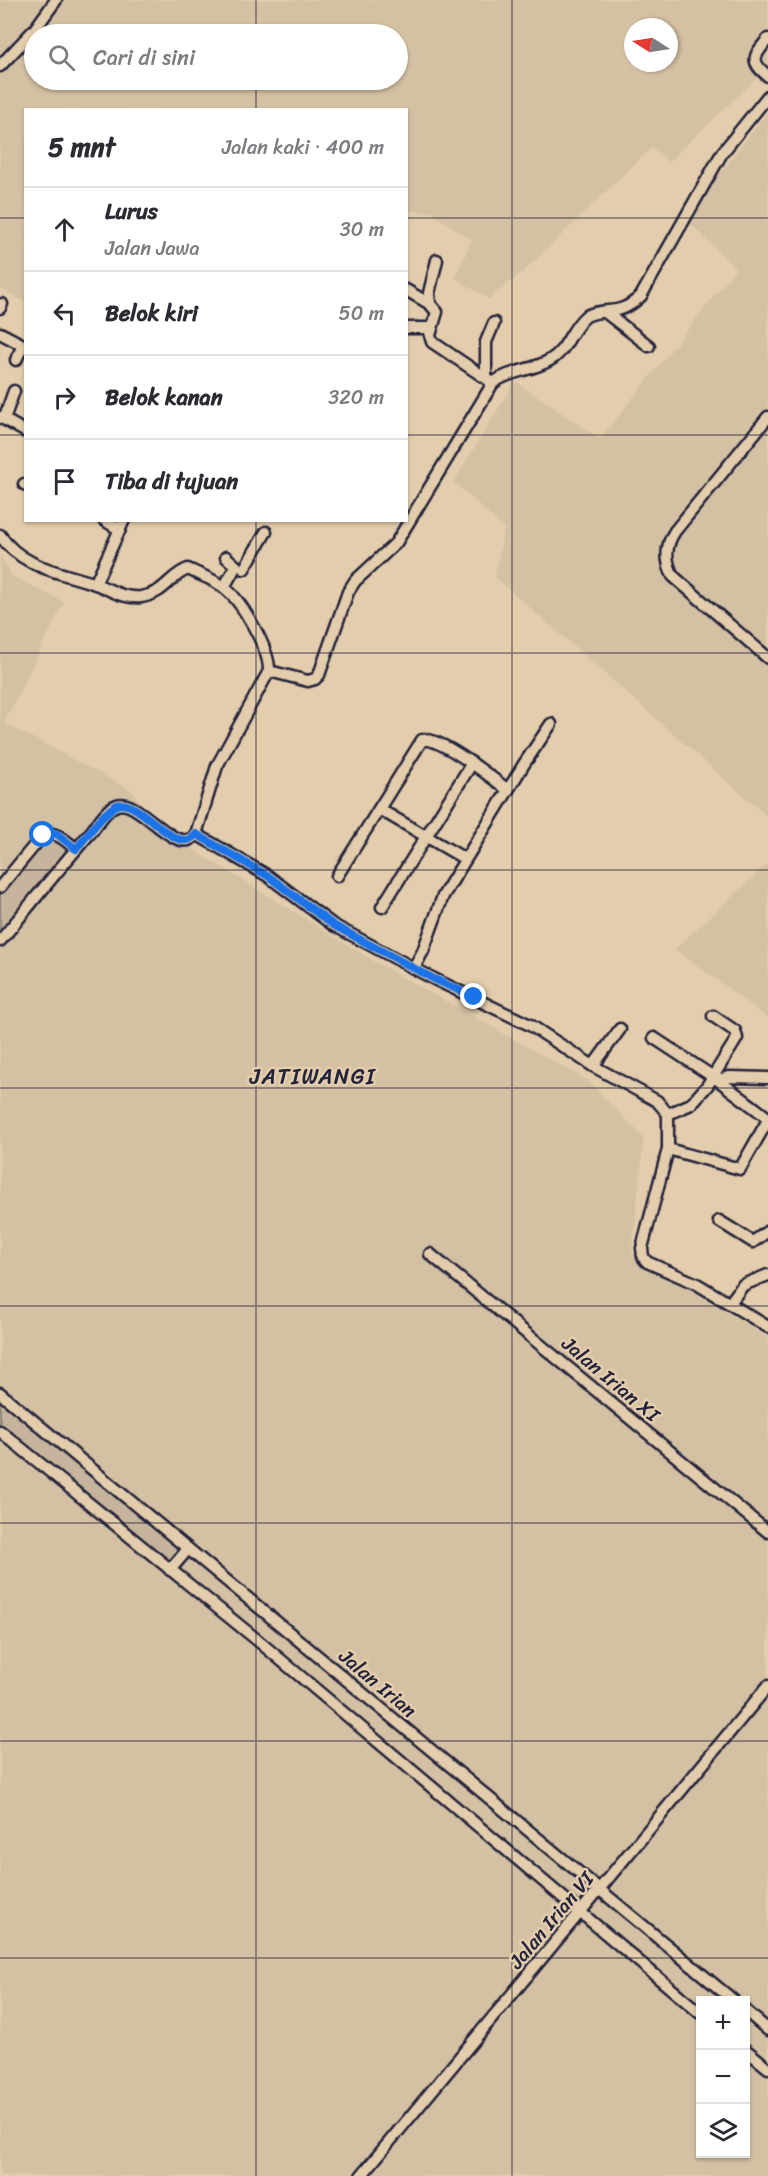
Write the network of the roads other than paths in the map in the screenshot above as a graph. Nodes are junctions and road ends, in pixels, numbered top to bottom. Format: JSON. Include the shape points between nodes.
{"nodes":[{"id":1,"x":56,"y":0,"type":"edge"},
{"id":2,"x":38,"y":24,"type":"edge"},
{"id":3,"x":768,"y":39,"type":"edge"},
{"id":4,"x":24,"y":40,"type":"edge"},
{"id":5,"x":0,"y":66,"type":"edge"},
{"id":6,"x":766,"y":73,"type":"edge"},
{"id":7,"x":768,"y":96,"type":"edge"},
{"id":8,"x":437,"y":261,"type":"dead end"},
{"id":9,"x":408,"y":291,"type":"edge"},
{"id":10,"x":430,"y":304,"type":"junction"},
{"id":11,"x":605,"y":312,"type":"junction"},
{"id":12,"x":494,"y":323,"type":"dead end"},
{"id":13,"x":408,"y":328,"type":"edge"},
{"id":14,"x":432,"y":328,"type":"junction"},
{"id":15,"x":0,"y":333,"type":"edge"},
{"id":16,"x":649,"y":346,"type":"dead end"},
{"id":17,"x":16,"y":360,"type":"dead end"},
{"id":18,"x":490,"y":380,"type":"junction"},
{"id":19,"x":14,"y":391,"type":"dead end"},
{"id":20,"x":768,"y":417,"type":"edge"},
{"id":21,"x":2,"y":418,"type":"edge"},
{"id":22,"x":24,"y":431,"type":"edge"},
{"id":23,"x":122,"y":525,"type":"edge"},
{"id":24,"x":266,"y":532,"type":"dead end"},
{"id":25,"x":0,"y":535,"type":"edge"},
{"id":26,"x":226,"y":557,"type":"dead end"},
{"id":27,"x":244,"y":569,"type":"junction"},
{"id":28,"x":95,"y":584,"type":"junction"},
{"id":29,"x":224,"y":587,"type":"junction"},
{"id":30,"x":768,"y":658,"type":"edge"},
{"id":31,"x":269,"y":671,"type":"junction"},
{"id":32,"x":551,"y":724,"type":"dead end"},
{"id":33,"x":472,"y":763,"type":"junction"},
{"id":34,"x":508,"y":790,"type":"junction"},
{"id":35,"x":379,"y":809,"type":"junction"},
{"id":36,"x":196,"y":834,"type":"junction"},
{"id":37,"x":426,"y":836,"type":"junction"},
{"id":38,"x":76,"y":849,"type":"junction"},
{"id":39,"x":465,"y":859,"type":"junction"},
{"id":40,"x":337,"y":876,"type":"dead end"},
{"id":41,"x":0,"y":887,"type":"edge"},
{"id":42,"x":382,"y":908,"type":"dead end"},
{"id":43,"x":0,"y":941,"type":"edge"},
{"id":44,"x":414,"y":968,"type":"junction"},
{"id":45,"x":713,"y":1016,"type":"dead end"},
{"id":46,"x":620,"y":1029,"type":"dead end"},
{"id":47,"x":654,"y":1038,"type":"dead end"},
{"id":48,"x":593,"y":1066,"type":"junction"},
{"id":49,"x":715,"y":1078,"type":"junction"},
{"id":50,"x":768,"y":1078,"type":"edge"},
{"id":51,"x":668,"y":1114,"type":"junction"},
{"id":52,"x":768,"y":1119,"type":"edge"},
{"id":53,"x":668,"y":1149,"type":"junction"},
{"id":54,"x":719,"y":1221,"type":"dead end"},
{"id":55,"x":768,"y":1231,"type":"edge"},
{"id":56,"x":430,"y":1254,"type":"dead end"},
{"id":57,"x":768,"y":1275,"type":"edge"},
{"id":58,"x":730,"y":1303,"type":"junction"},
{"id":59,"x":768,"y":1327,"type":"edge"},
{"id":60,"x":0,"y":1393,"type":"edge"},
{"id":61,"x":0,"y":1431,"type":"edge"},
{"id":62,"x":768,"y":1532,"type":"edge"},
{"id":63,"x":188,"y":1549,"type":"junction"},
{"id":64,"x":170,"y":1570,"type":"junction"},
{"id":65,"x":768,"y":1686,"type":"edge"},
{"id":66,"x":600,"y":1890,"type":"junction"},
{"id":67,"x":581,"y":1912,"type":"junction"},
{"id":68,"x":727,"y":1996,"type":"edge"},
{"id":69,"x":696,"y":2010,"type":"edge"},
{"id":70,"x":750,"y":2014,"type":"edge"},
{"id":71,"x":768,"y":2030,"type":"edge"},
{"id":72,"x":750,"y":2053,"type":"edge"},
{"id":73,"x":768,"y":2068,"type":"edge"},
{"id":74,"x":361,"y":2176,"type":"edge"}],
"edges":[{"from":1,"to":2,"type":"street"},
{"from":3,"to":6,"type":"street","via":[[755,62]]},
{"from":4,"to":5,"type":"street"},
{"from":7,"to":11,"type":"street","via":[[722,153],[641,296],[629,306]]},
{"from":8,"to":10,"type":"street","via":[[429,290]]},
{"from":9,"to":10,"type":"street"},
{"from":10,"to":14,"type":"street","via":[[437,312]]},
{"from":11,"to":16,"type":"street"},
{"from":11,"to":18,"type":"street","via":[[583,318],[550,361]]},
{"from":12,"to":18,"type":"street","via":[[486,345]]},
{"from":13,"to":14,"type":"street"},
{"from":14,"to":18,"type":"street","via":[[432,342]]},
{"from":15,"to":17,"type":"street","via":[[23,345]]},
{"from":18,"to":31,"type":"street","via":[[396,543],[355,580],[348,592],[319,675],[308,681]]},
{"from":19,"to":21,"type":"street"},
{"from":20,"to":30,"type":"street","via":[[675,531],[666,552],[673,576]]},
{"from":21,"to":22,"type":"street"},
{"from":23,"to":28,"type":"street"},
{"from":24,"to":27,"type":"street"},
{"from":25,"to":28,"type":"street","via":[[14,552],[35,564]]},
{"from":26,"to":27,"type":"street"},
{"from":27,"to":29,"type":"street"},
{"from":28,"to":29,"type":"street","via":[[121,597],[142,597],[162,591],[188,568]]},
{"from":29,"to":31,"type":"street","via":[[244,610],[265,649]]},
{"from":31,"to":36,"type":"street","via":[[217,766]]},
{"from":32,"to":34,"type":"street"},
{"from":33,"to":34,"type":"street"},
{"from":33,"to":35,"type":"street","via":[[429,739],[422,740]]},
{"from":33,"to":37,"type":"street"},
{"from":34,"to":39,"type":"street"},
{"from":35,"to":37,"type":"street"},
{"from":35,"to":40,"type":"street"},
{"from":36,"to":38,"type":"street","via":[[187,840],[176,839],[135,809],[118,805]]},
{"from":36,"to":44,"type":"street","via":[[268,876],[333,925]]},
{"from":37,"to":39,"type":"street"},
{"from":37,"to":42,"type":"street"},
{"from":38,"to":41,"type":"street","via":[[57,834],[43,835]]},
{"from":38,"to":43,"type":"street"},
{"from":39,"to":44,"type":"street","via":[[443,896]]},
{"from":44,"to":48,"type":"street","via":[[530,1024]]},
{"from":45,"to":49,"type":"street","via":[[737,1035]]},
{"from":46,"to":48,"type":"street"},
{"from":47,"to":49,"type":"street"},
{"from":48,"to":51,"type":"street","via":[[657,1101]]},
{"from":49,"to":50,"type":"street"},
{"from":49,"to":51,"type":"street","via":[[691,1104]]},
{"from":49,"to":52,"type":"street"},
{"from":51,"to":53,"type":"street"},
{"from":52,"to":53,"type":"street","via":[[740,1169]]},
{"from":53,"to":58,"type":"street","via":[[642,1248],[643,1257]]},
{"from":54,"to":55,"type":"street","via":[[753,1242]]},
{"from":56,"to":62,"type":"street","name":"Jalan Irian XI"},
{"from":57,"to":58,"type":"street","via":[[743,1285]]},
{"from":58,"to":59,"type":"street"},
{"from":60,"to":63,"type":"street","name":"Jalan Irian"},
{"from":61,"to":64,"type":"street"},
{"from":63,"to":64,"type":"street"},
{"from":63,"to":66,"type":"street","name":"Jalan Irian"},
{"from":64,"to":67,"type":"street"},
{"from":65,"to":66,"type":"street","name":"Jalan Irian VI"},
{"from":66,"to":67,"type":"street","name":"Jalan Irian VI"},
{"from":66,"to":68,"type":"street","name":"Jalan Irian"},
{"from":67,"to":69,"type":"street"},
{"from":67,"to":74,"type":"street","name":"Jalan Irian VI"},
{"from":70,"to":71,"type":"street"},
{"from":72,"to":73,"type":"street"}]}
